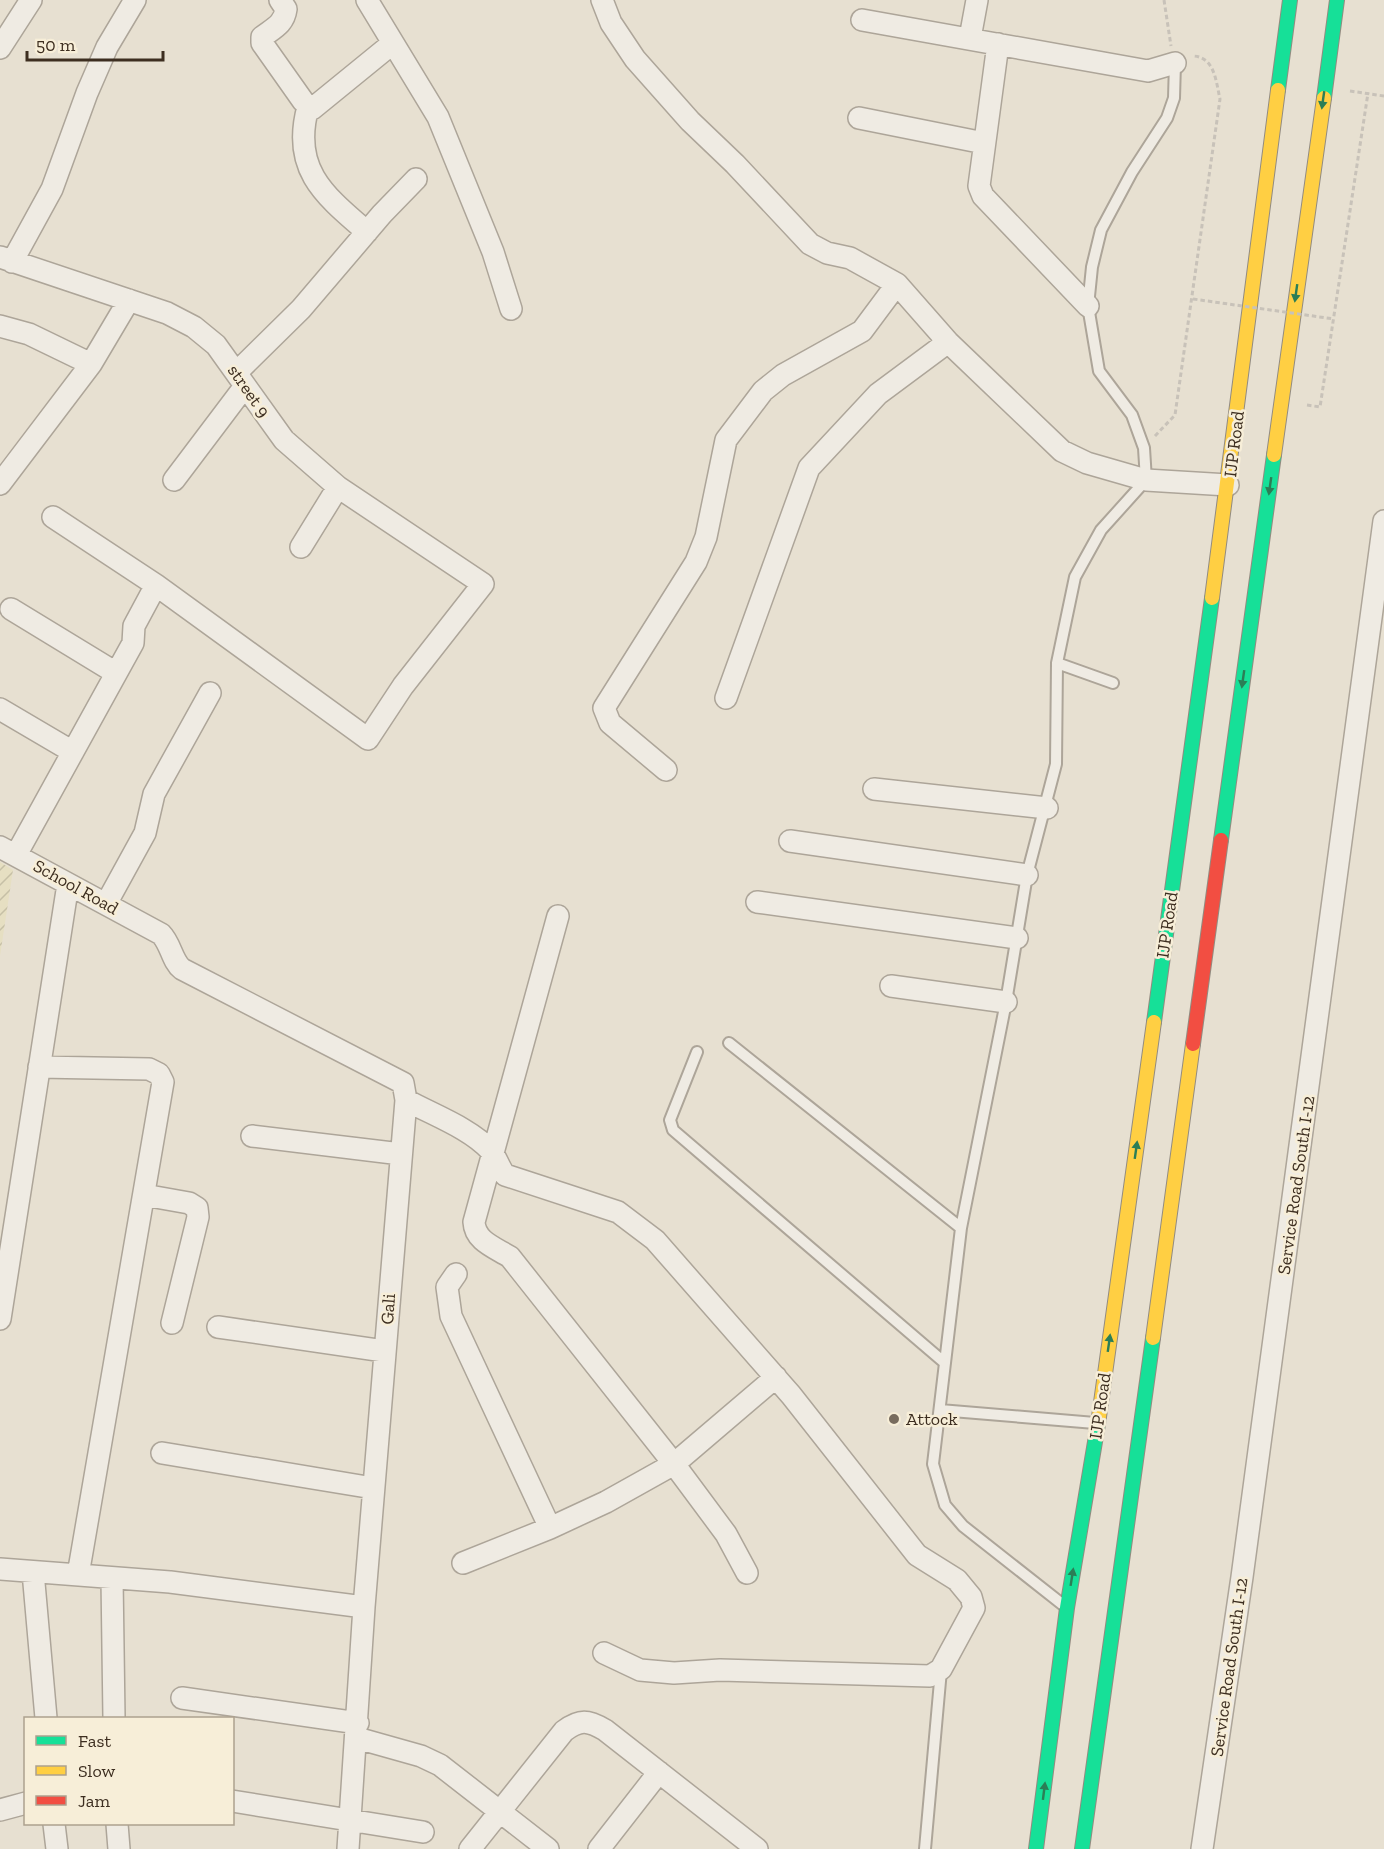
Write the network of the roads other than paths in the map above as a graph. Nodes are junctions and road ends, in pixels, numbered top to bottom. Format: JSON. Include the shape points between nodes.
{"nodes":[{"id":1,"x":31,"y":0,"type":"edge"},
{"id":2,"x":135,"y":0,"type":"edge"},
{"id":3,"x":280,"y":0,"type":"edge"},
{"id":4,"x":367,"y":0,"type":"edge"},
{"id":5,"x":602,"y":0,"type":"edge"},
{"id":6,"x":977,"y":0,"type":"edge"},
{"id":7,"x":1290,"y":0,"type":"edge"},
{"id":8,"x":1337,"y":0,"type":"edge"},
{"id":9,"x":862,"y":20,"type":"dead end"},
{"id":10,"x":970,"y":39,"type":"junction"},
{"id":11,"x":393,"y":43,"type":"junction"},
{"id":12,"x":998,"y":44,"type":"junction"},
{"id":13,"x":0,"y":48,"type":"edge"},
{"id":14,"x":1175,"y":63,"type":"joint"},
{"id":15,"x":308,"y":107,"type":"junction"},
{"id":16,"x":859,"y":118,"type":"dead end"},
{"id":17,"x":984,"y":143,"type":"junction"},
{"id":18,"x":416,"y":179,"type":"dead end"},
{"id":19,"x":367,"y":232,"type":"junction"},
{"id":20,"x":6,"y":260,"type":"edge"},
{"id":21,"x":897,"y":284,"type":"junction"},
{"id":22,"x":129,"y":300,"type":"junction"},
{"id":23,"x":1088,"y":306,"type":"junction"},
{"id":24,"x":511,"y":309,"type":"dead end"},
{"id":25,"x":0,"y":327,"type":"edge"},
{"id":26,"x":948,"y":342,"type":"junction"},
{"id":27,"x":91,"y":364,"type":"junction"},
{"id":28,"x":241,"y":380,"type":"junction"},
{"id":29,"x":4,"y":473,"type":"edge"},
{"id":30,"x":174,"y":480,"type":"dead end"},
{"id":31,"x":1146,"y":480,"type":"junction"},
{"id":32,"x":1228,"y":485,"type":"junction"},
{"id":33,"x":338,"y":487,"type":"junction"},
{"id":34,"x":53,"y":517,"type":"dead end"},
{"id":35,"x":1384,"y":521,"type":"edge"},
{"id":36,"x":302,"y":547,"type":"dead end"},
{"id":37,"x":156,"y":585,"type":"junction"},
{"id":38,"x":11,"y":609,"type":"dead end"},
{"id":39,"x":1057,"y":663,"type":"junction"},
{"id":40,"x":116,"y":673,"type":"junction"},
{"id":41,"x":1113,"y":683,"type":"dead end"},
{"id":42,"x":210,"y":693,"type":"dead end"},
{"id":43,"x":726,"y":698,"type":"dead end"},
{"id":44,"x":0,"y":709,"type":"edge"},
{"id":45,"x":73,"y":752,"type":"junction"},
{"id":46,"x":666,"y":770,"type":"dead end"},
{"id":47,"x":874,"y":789,"type":"dead end"},
{"id":48,"x":1047,"y":808,"type":"junction"},
{"id":49,"x":790,"y":841,"type":"dead end"},
{"id":50,"x":8,"y":851,"type":"edge"},
{"id":51,"x":1027,"y":875,"type":"junction"},
{"id":52,"x":68,"y":884,"type":"junction"},
{"id":53,"x":757,"y":902,"type":"dead end"},
{"id":54,"x":106,"y":904,"type":"junction"},
{"id":55,"x":558,"y":916,"type":"dead end"},
{"id":56,"x":1017,"y":938,"type":"junction"},
{"id":57,"x":891,"y":986,"type":"dead end"},
{"id":58,"x":1006,"y":1002,"type":"junction"},
{"id":59,"x":729,"y":1043,"type":"dead end"},
{"id":60,"x":697,"y":1052,"type":"dead end"},
{"id":61,"x":39,"y":1067,"type":"junction"},
{"id":62,"x":406,"y":1101,"type":"junction"},
{"id":63,"x":252,"y":1136,"type":"dead end"},
{"id":64,"x":401,"y":1154,"type":"junction"},
{"id":65,"x":494,"y":1154,"type":"junction"},
{"id":66,"x":144,"y":1195,"type":"junction"},
{"id":67,"x":961,"y":1228,"type":"junction"},
{"id":68,"x":456,"y":1274,"type":"dead end"},
{"id":69,"x":0,"y":1319,"type":"edge"},
{"id":70,"x":171,"y":1323,"type":"dead end"},
{"id":71,"x":218,"y":1327,"type":"dead end"},
{"id":72,"x":384,"y":1351,"type":"junction"},
{"id":73,"x":945,"y":1363,"type":"junction"},
{"id":74,"x":776,"y":1377,"type":"junction"},
{"id":75,"x":940,"y":1410,"type":"junction"},
{"id":76,"x":1098,"y":1423,"type":"junction"},
{"id":77,"x":162,"y":1453,"type":"dead end"},
{"id":78,"x":674,"y":1464,"type":"junction"},
{"id":79,"x":373,"y":1488,"type":"junction"},
{"id":80,"x":550,"y":1528,"type":"junction"},
{"id":81,"x":463,"y":1563,"type":"dead end"},
{"id":82,"x":0,"y":1569,"type":"edge"},
{"id":83,"x":33,"y":1572,"type":"junction"},
{"id":84,"x":747,"y":1574,"type":"dead end"},
{"id":85,"x":78,"y":1575,"type":"junction"},
{"id":86,"x":112,"y":1578,"type":"junction"},
{"id":87,"x":364,"y":1607,"type":"junction"},
{"id":88,"x":1067,"y":1608,"type":"junction"},
{"id":89,"x":604,"y":1653,"type":"dead end"},
{"id":90,"x":941,"y":1669,"type":"junction"},
{"id":91,"x":182,"y":1698,"type":"dead end"},
{"id":92,"x":46,"y":1717,"type":"edge"},
{"id":93,"x":114,"y":1717,"type":"edge"},
{"id":94,"x":357,"y":1730,"type":"junction"},
{"id":95,"x":659,"y":1772,"type":"junction"},
{"id":96,"x":234,"y":1801,"type":"edge"},
{"id":97,"x":24,"y":1804,"type":"edge"},
{"id":98,"x":0,"y":1810,"type":"edge"},
{"id":99,"x":500,"y":1812,"type":"junction"},
{"id":100,"x":350,"y":1821,"type":"junction"},
{"id":101,"x":54,"y":1825,"type":"edge"},
{"id":102,"x":117,"y":1825,"type":"edge"},
{"id":103,"x":423,"y":1832,"type":"dead end"},
{"id":104,"x":57,"y":1849,"type":"edge"},
{"id":105,"x":118,"y":1849,"type":"edge"},
{"id":106,"x":348,"y":1849,"type":"edge"},
{"id":107,"x":470,"y":1849,"type":"edge"},
{"id":108,"x":548,"y":1849,"type":"edge"},
{"id":109,"x":599,"y":1849,"type":"edge"},
{"id":110,"x":757,"y":1849,"type":"edge"},
{"id":111,"x":925,"y":1849,"type":"edge"},
{"id":112,"x":1036,"y":1849,"type":"edge"},
{"id":113,"x":1082,"y":1849,"type":"edge"},
{"id":114,"x":1202,"y":1849,"type":"edge"}],
"edges":[{"from":1,"to":13,"type":"street"},
{"from":2,"to":20,"type":"street","via":[[107,47],[52,189]]},
{"from":3,"to":15,"type":"street","via":[[286,9],[285,17],[262,37],[262,43]]},
{"from":4,"to":11,"type":"street"},
{"from":5,"to":21,"type":"street","via":[[610,23],[635,59],[810,243],[827,253],[866,265]]},
{"from":6,"to":10,"type":"street"},
{"from":7,"to":32,"type":"highway","name":"IJP Road","via":[[1288,62]]},
{"from":8,"to":113,"type":"highway","one_way":true,"via":[[1322,68],[1325,87]]},
{"from":9,"to":10,"type":"street"},
{"from":10,"to":12,"type":"street"},
{"from":11,"to":15,"type":"street","via":[[315,108]]},
{"from":11,"to":24,"type":"street","via":[[438,117],[493,252]]},
{"from":12,"to":14,"type":"street","via":[[1148,71]]},
{"from":12,"to":17,"type":"street"},
{"from":14,"to":23,"type":"lane","via":[[1174,98],[1167,118],[1131,172],[1101,230]]},
{"from":15,"to":19,"type":"street","via":[[302,129],[311,174],[325,196]]},
{"from":16,"to":17,"type":"street"},
{"from":17,"to":23,"type":"street","via":[[979,186],[984,196]]},
{"from":18,"to":19,"type":"street"},
{"from":19,"to":28,"type":"street"},
{"from":20,"to":22,"type":"street","name":"street 9"},
{"from":21,"to":26,"type":"street"},
{"from":21,"to":46,"type":"street","via":[[862,331],[783,375],[763,391],[726,440],[706,537],[696,562],[604,708],[610,723]]},
{"from":22,"to":27,"type":"street"},
{"from":22,"to":28,"type":"street","name":"street 9","via":[[194,327],[216,345]]},
{"from":23,"to":31,"type":"lane","via":[[1100,371],[1132,415],[1144,448]]},
{"from":25,"to":27,"type":"street","via":[[28,334]]},
{"from":26,"to":31,"type":"street","via":[[1062,451]]},
{"from":26,"to":43,"type":"street","via":[[878,394],[809,468]]},
{"from":27,"to":29,"type":"street"},
{"from":28,"to":30,"type":"street"},
{"from":28,"to":33,"type":"street","name":"street 9","via":[[284,440]]},
{"from":31,"to":32,"type":"street"},
{"from":31,"to":39,"type":"lane","via":[[1101,530],[1075,577]]},
{"from":76,"to":32,"type":"highway","name":"IJP Road","one_way":true},
{"from":33,"to":36,"type":"street"},
{"from":33,"to":37,"type":"street","name":"street 9","via":[[483,584],[368,739]]},
{"from":34,"to":37,"type":"street"},
{"from":35,"to":114,"type":"street","name":"Service Road South I-12","via":[[1244,1565]]},
{"from":37,"to":40,"type":"street","via":[[134,626],[133,643]]},
{"from":38,"to":40,"type":"street"},
{"from":39,"to":41,"type":"lane"},
{"from":39,"to":48,"type":"lane","via":[[1056,764]]},
{"from":40,"to":45,"type":"street"},
{"from":42,"to":54,"type":"street","via":[[154,794],[145,834]]},
{"from":44,"to":45,"type":"street"},
{"from":45,"to":50,"type":"street"},
{"from":47,"to":48,"type":"street"},
{"from":48,"to":51,"type":"lane"},
{"from":49,"to":51,"type":"street"},
{"from":50,"to":52,"type":"street","name":"School Road"},
{"from":51,"to":56,"type":"lane"},
{"from":52,"to":54,"type":"street","name":"School Road"},
{"from":52,"to":61,"type":"street"},
{"from":53,"to":56,"type":"street"},
{"from":54,"to":62,"type":"street","name":"School Road","via":[[169,942],[182,969],[399,1079],[406,1090]]},
{"from":55,"to":65,"type":"street"},
{"from":56,"to":58,"type":"lane"},
{"from":57,"to":58,"type":"street"},
{"from":58,"to":67,"type":"lane"},
{"from":59,"to":67,"type":"lane"},
{"from":60,"to":73,"type":"lane","via":[[670,1120],[673,1130]]},
{"from":61,"to":66,"type":"street","via":[[149,1069],[159,1074],[163,1082]]},
{"from":61,"to":69,"type":"street"},
{"from":62,"to":64,"type":"street","name":"Gali"},
{"from":62,"to":65,"type":"street","via":[[481,1141]]},
{"from":63,"to":64,"type":"street"},
{"from":64,"to":72,"type":"street","name":"Gali"},
{"from":65,"to":74,"type":"street","via":[[505,1175],[618,1212],[636,1224],[655,1240]]},
{"from":65,"to":78,"type":"street","via":[[474,1230],[479,1238],[510,1257]]},
{"from":66,"to":70,"type":"street","via":[[197,1208]]},
{"from":66,"to":85,"type":"street"},
{"from":67,"to":73,"type":"lane"},
{"from":68,"to":80,"type":"street","via":[[447,1287],[450,1316]]},
{"from":71,"to":72,"type":"street"},
{"from":72,"to":79,"type":"street","name":"Gali"},
{"from":73,"to":75,"type":"lane"},
{"from":74,"to":78,"type":"street"},
{"from":74,"to":90,"type":"street","via":[[917,1555],[957,1580],[971,1596],[972,1616]]},
{"from":75,"to":76,"type":"lane"},
{"from":75,"to":88,"type":"lane","via":[[933,1464],[945,1505],[963,1526]]},
{"from":88,"to":76,"type":"highway","name":"IJP Road","one_way":true},
{"from":77,"to":79,"type":"street"},
{"from":78,"to":80,"type":"street"},
{"from":78,"to":84,"type":"street","via":[[726,1534]]},
{"from":79,"to":87,"type":"street","name":"Gali"},
{"from":80,"to":81,"type":"street"},
{"from":82,"to":83,"type":"street"},
{"from":83,"to":85,"type":"street"},
{"from":83,"to":92,"type":"street"},
{"from":85,"to":86,"type":"street"},
{"from":86,"to":87,"type":"street"},
{"from":86,"to":93,"type":"street"},
{"from":87,"to":94,"type":"street","name":"Gali"},
{"from":112,"to":88,"type":"highway","name":"IJP Road","one_way":true},
{"from":89,"to":90,"type":"street","via":[[640,1670],[674,1673],[720,1670],[930,1676]]},
{"from":90,"to":111,"type":"lane"},
{"from":91,"to":94,"type":"street"},
{"from":94,"to":99,"type":"street","via":[[440,1766]]},
{"from":94,"to":100,"type":"street","name":"Gali"},
{"from":95,"to":99,"type":"street","via":[[605,1730],[590,1721],[576,1722],[564,1731]]},
{"from":95,"to":109,"type":"street"},
{"from":95,"to":110,"type":"street"},
{"from":96,"to":100,"type":"street"},
{"from":97,"to":98,"type":"street"},
{"from":99,"to":107,"type":"street"},
{"from":99,"to":108,"type":"street"},
{"from":100,"to":103,"type":"street"},
{"from":100,"to":106,"type":"street","name":"Gali"},
{"from":101,"to":104,"type":"street"},
{"from":102,"to":105,"type":"street"}]}
